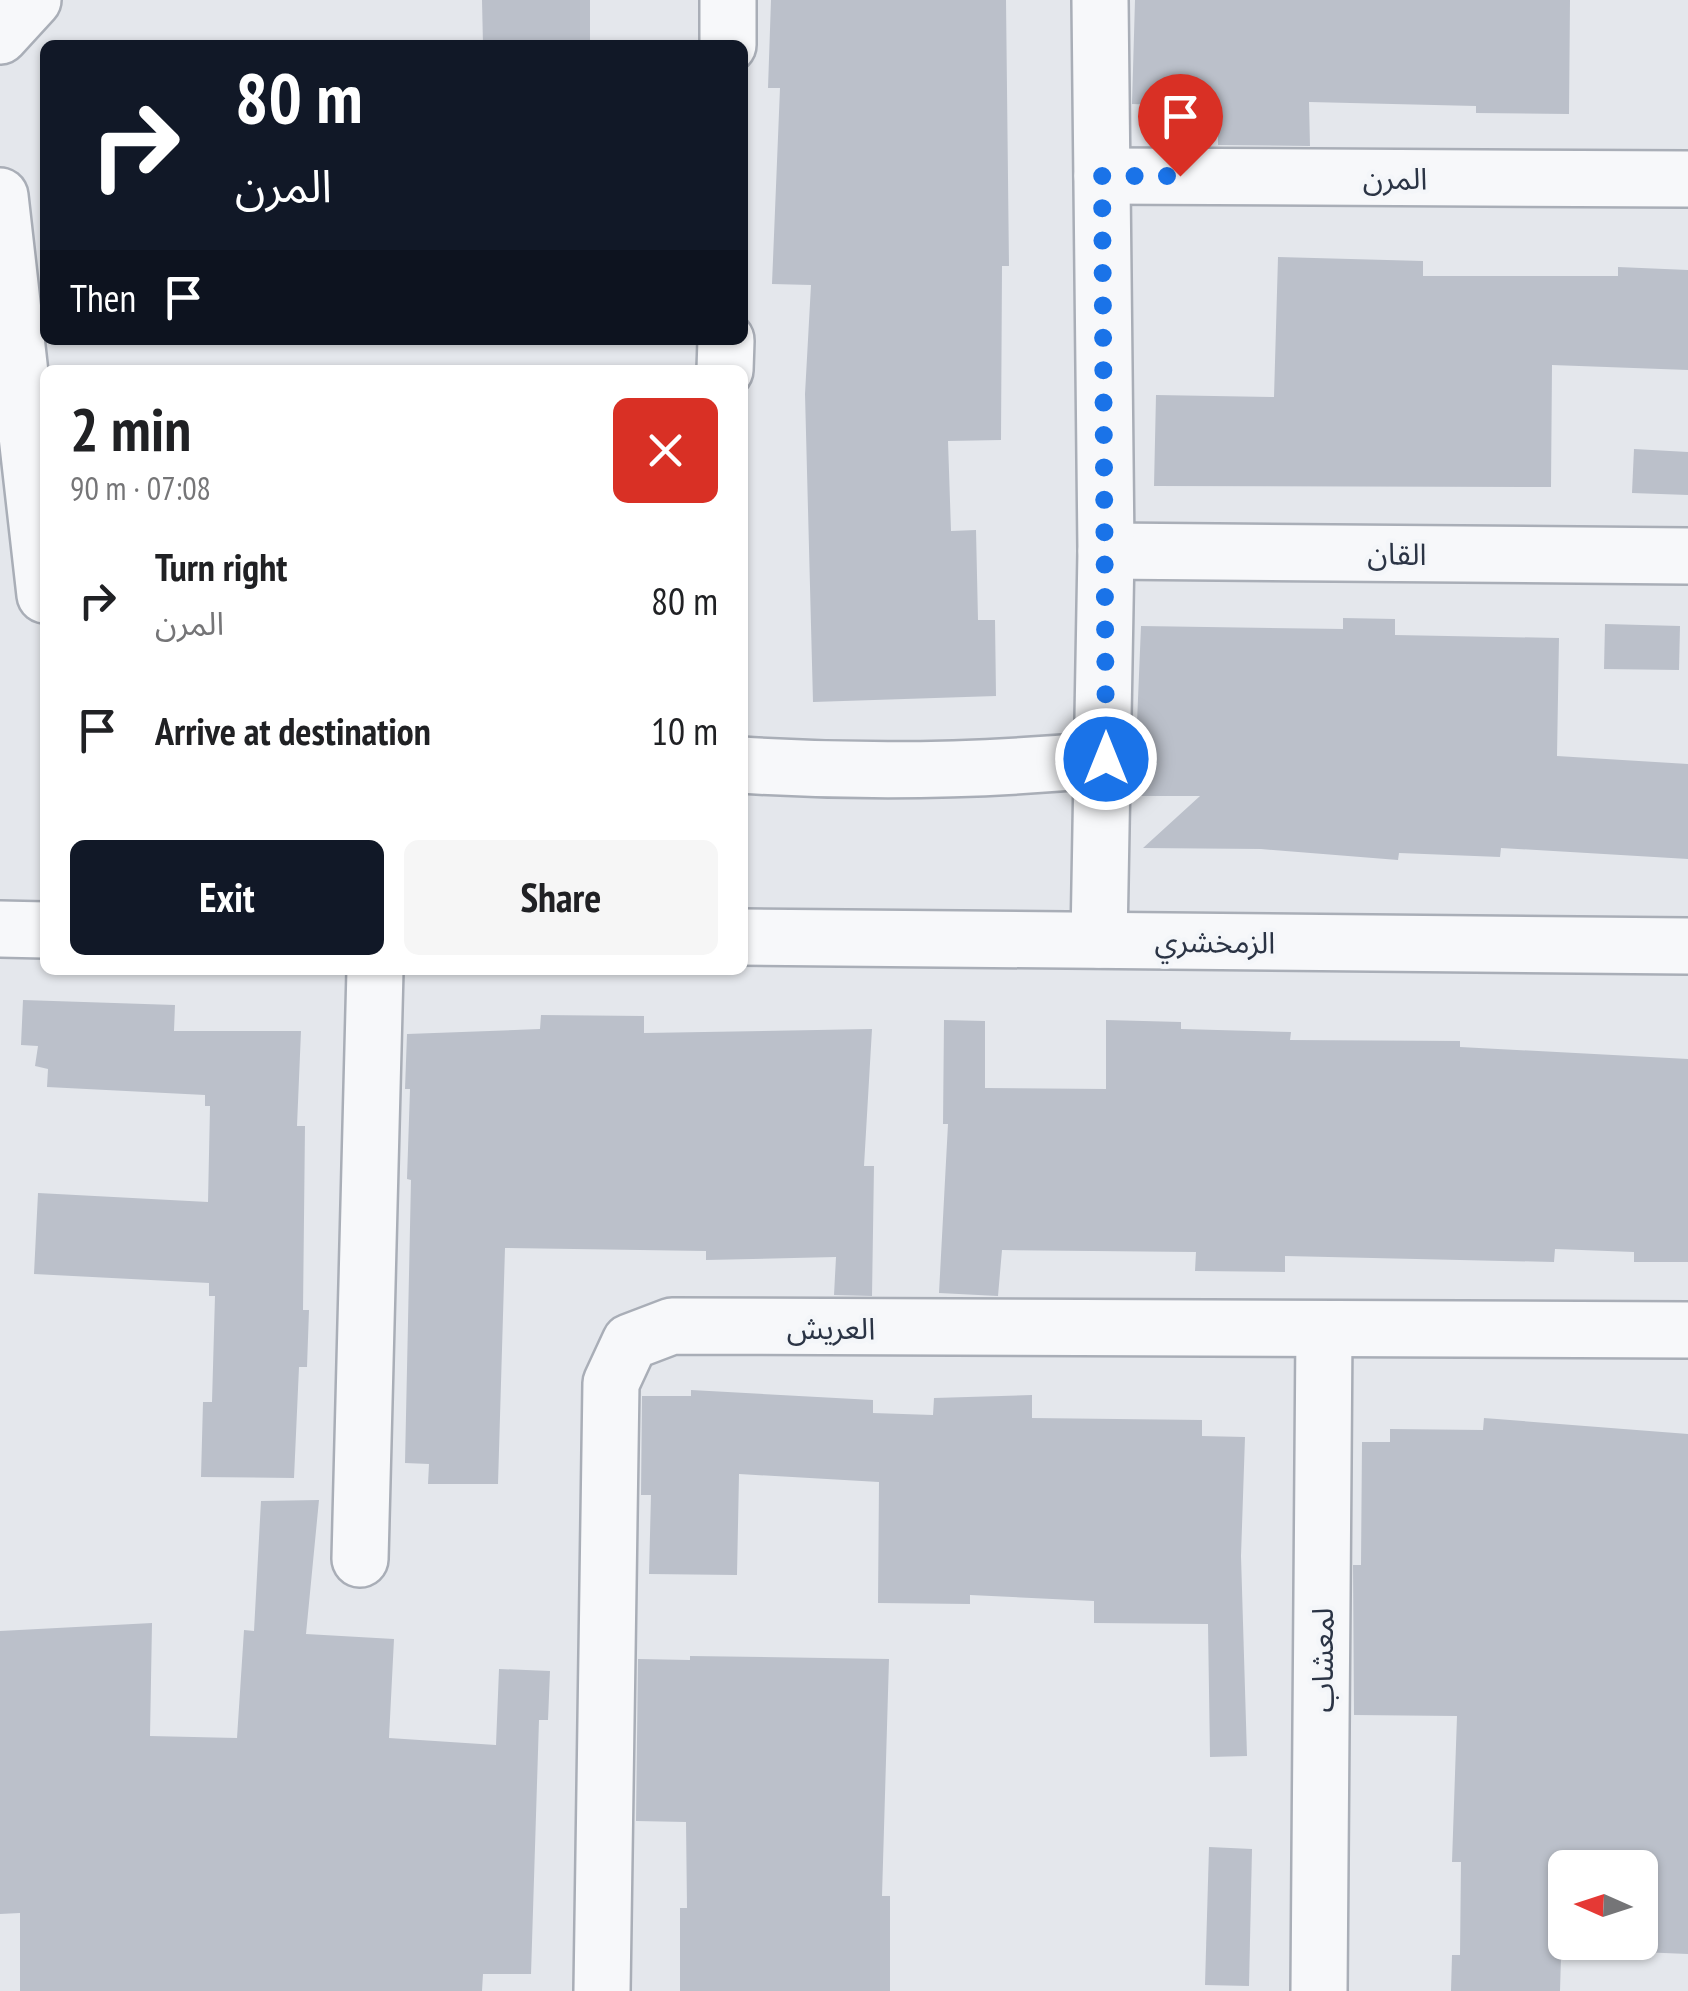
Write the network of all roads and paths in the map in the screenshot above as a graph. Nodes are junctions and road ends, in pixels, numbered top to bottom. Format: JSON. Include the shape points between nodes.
{"nodes":[{"id":1,"x":33,"y":0,"type":"edge"},
{"id":2,"x":728,"y":0,"type":"edge"},
{"id":3,"x":1100,"y":0,"type":"edge"},
{"id":4,"x":0,"y":36,"type":"edge"},
{"id":5,"x":728,"y":40,"type":"edge"},
{"id":6,"x":1102,"y":176,"type":"junction"},
{"id":7,"x":1688,"y":179,"type":"edge"},
{"id":8,"x":0,"y":196,"type":"edge"},
{"id":9,"x":37,"y":436,"type":"edge"},
{"id":10,"x":40,"y":496,"type":"edge"},
{"id":11,"x":1106,"y":550,"type":"junction"},
{"id":12,"x":1688,"y":556,"type":"edge"},
{"id":13,"x":1106,"y":759,"type":"junction"},
{"id":14,"x":748,"y":765,"type":"edge"},
{"id":15,"x":0,"y":929,"type":"edge"},
{"id":16,"x":40,"y":930,"type":"edge"},
{"id":17,"x":748,"y":937,"type":"edge"},
{"id":18,"x":1100,"y":940,"type":"junction"},
{"id":19,"x":1688,"y":946,"type":"edge"},
{"id":20,"x":375,"y":975,"type":"edge"},
{"id":21,"x":1324,"y":1330,"type":"junction"},
{"id":22,"x":1688,"y":1330,"type":"edge"},
{"id":23,"x":360,"y":1558,"type":"dead end"},
{"id":24,"x":602,"y":1991,"type":"edge"},
{"id":25,"x":1320,"y":1991,"type":"edge"}],
"edges":[{"from":1,"to":4,"type":"street"},
{"from":2,"to":5,"type":"street"},
{"from":3,"to":6,"type":"street"},
{"from":6,"to":7,"type":"street","name":"المرن"},
{"from":6,"to":11,"type":"street"},
{"from":8,"to":9,"type":"street"},
{"from":9,"to":10,"type":"street"},
{"from":11,"to":12,"type":"street","name":"القان"},
{"from":11,"to":13,"type":"street"},
{"from":13,"to":14,"type":"street","via":[[1012,768]]},
{"from":13,"to":18,"type":"street"},
{"from":15,"to":16,"type":"street"},
{"from":17,"to":18,"type":"street","name":"الزمخشري"},
{"from":18,"to":19,"type":"street","name":"الزمخشري"},
{"from":20,"to":23,"type":"street"},
{"from":21,"to":22,"type":"street","name":"العريش"},
{"from":21,"to":24,"type":"street","name":"العريش","via":[[672,1326],[630,1342],[611,1384]]},
{"from":21,"to":25,"type":"street","name":"لمعشاب"}]}
